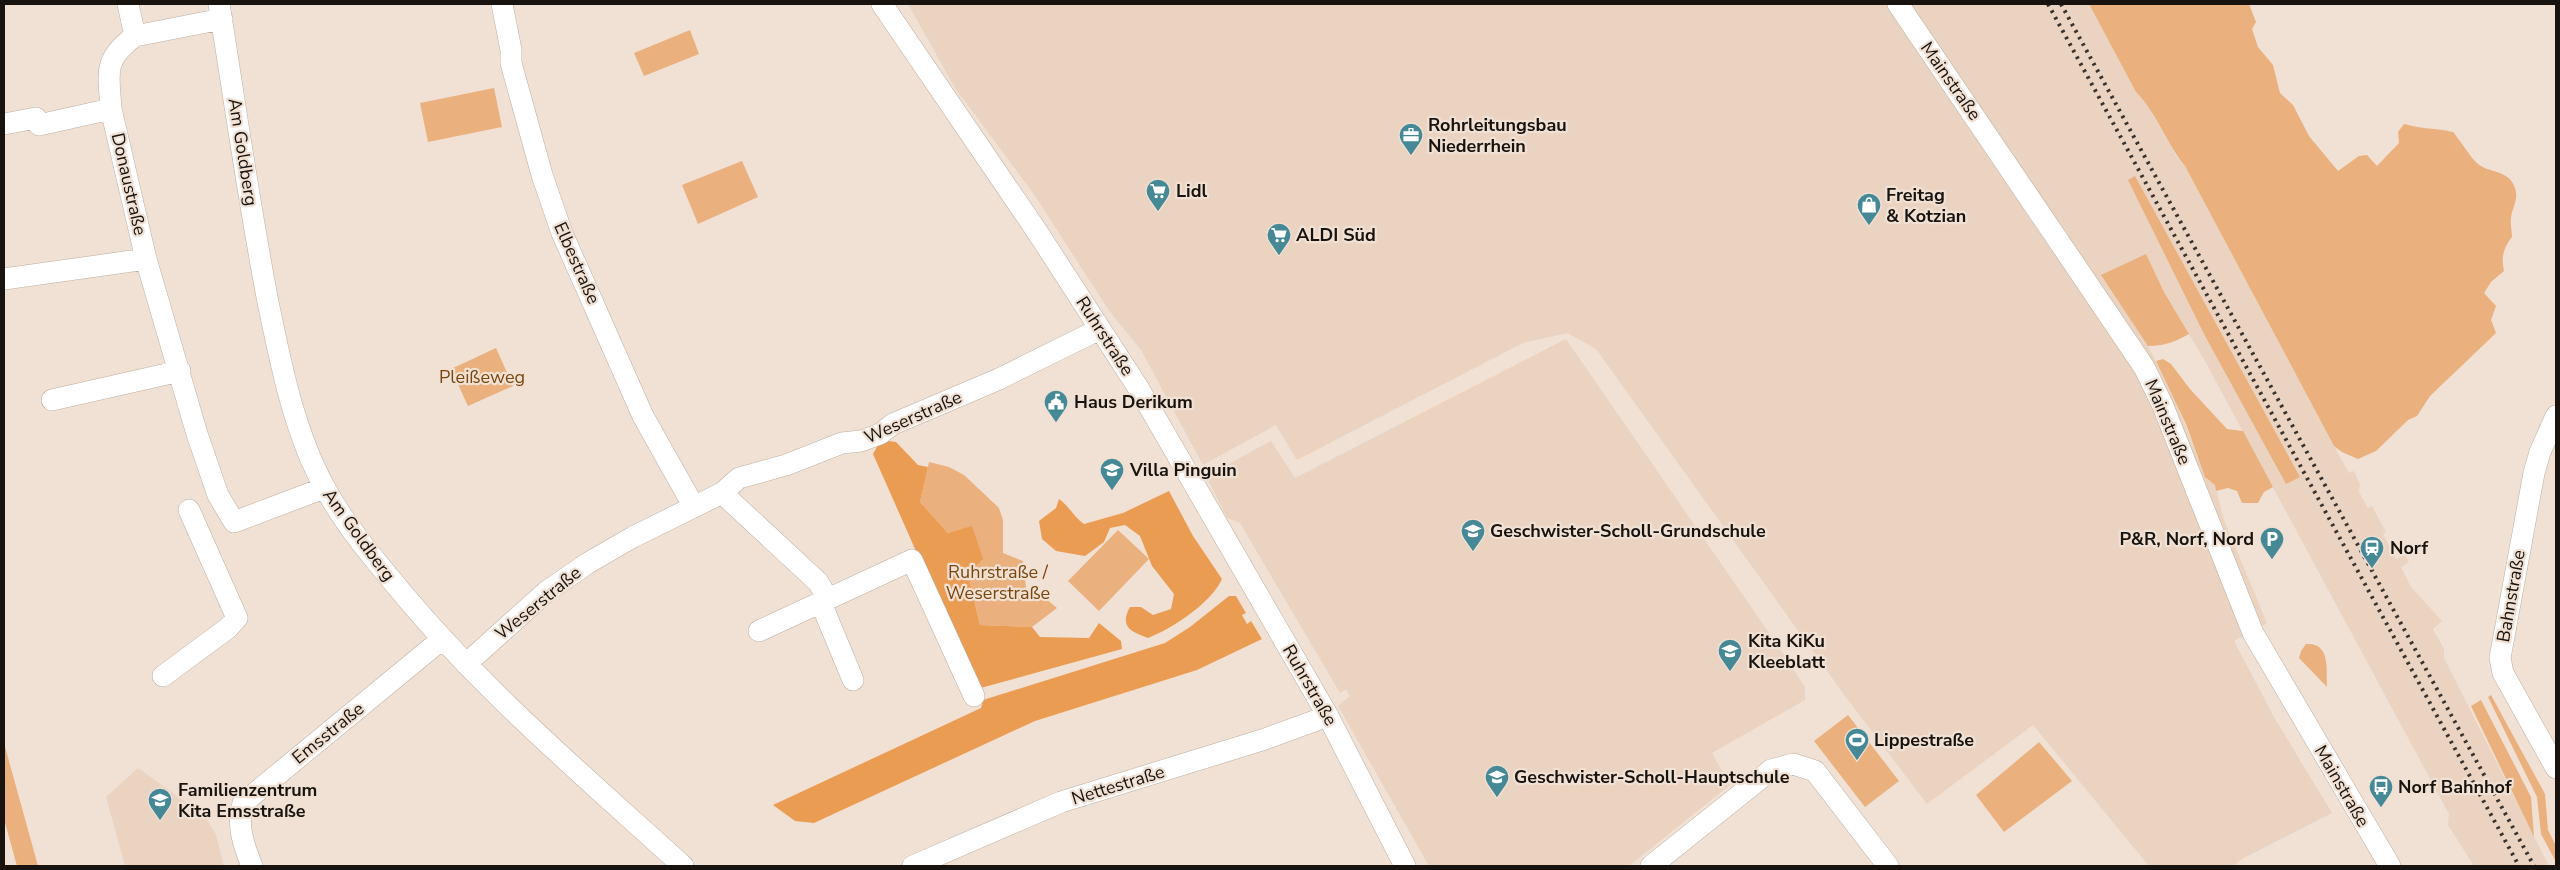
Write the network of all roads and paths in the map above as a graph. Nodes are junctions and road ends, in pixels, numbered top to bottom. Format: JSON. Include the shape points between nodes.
{"nodes":[{"id":1,"x":128,"y":4,"type":"edge"},
{"id":2,"x":502,"y":4,"type":"edge"},
{"id":3,"x":882,"y":4,"type":"edge"},
{"id":4,"x":1898,"y":4,"type":"edge"},
{"id":5,"x":221,"y":11,"type":"edge"},
{"id":6,"x":135,"y":36,"type":"junction"},
{"id":7,"x":111,"y":109,"type":"junction"},
{"id":8,"x":4,"y":124,"type":"edge"},
{"id":9,"x":146,"y":259,"type":"junction"},
{"id":10,"x":4,"y":279,"type":"edge"},
{"id":11,"x":1100,"y":329,"type":"junction"},
{"id":12,"x":180,"y":371,"type":"junction"},
{"id":13,"x":52,"y":400,"type":"dead end"},
{"id":14,"x":2556,"y":416,"type":"edge"},
{"id":15,"x":324,"y":488,"type":"junction"},
{"id":16,"x":722,"y":493,"type":"junction"},
{"id":17,"x":218,"y":495,"type":"junction"},
{"id":18,"x":694,"y":507,"type":"junction"},
{"id":19,"x":824,"y":601,"type":"junction"},
{"id":20,"x":759,"y":631,"type":"dead end"},
{"id":21,"x":441,"y":640,"type":"junction"},
{"id":22,"x":466,"y":664,"type":"junction"},
{"id":23,"x":163,"y":676,"type":"dead end"},
{"id":24,"x":853,"y":680,"type":"dead end"},
{"id":25,"x":974,"y":696,"type":"dead end"},
{"id":26,"x":1328,"y":716,"type":"junction"},
{"id":27,"x":2556,"y":768,"type":"edge"},
{"id":28,"x":252,"y":866,"type":"edge"},
{"id":29,"x":684,"y":866,"type":"edge"},
{"id":30,"x":913,"y":866,"type":"edge"},
{"id":31,"x":1405,"y":866,"type":"edge"},
{"id":32,"x":1651,"y":866,"type":"edge"},
{"id":33,"x":1888,"y":866,"type":"edge"},
{"id":34,"x":2390,"y":866,"type":"edge"}],
"edges":[{"from":1,"to":6,"type":"street"},
{"from":2,"to":18,"type":"street","name":"Elbestraße","via":[[511,63],[556,216],[643,416]]},
{"from":3,"to":11,"type":"street","name":"Ruhrstraße"},
{"from":4,"to":34,"type":"street","name":"Mainstraße","via":[[2144,367],[2167,415],[2253,633]]},
{"from":5,"to":6,"type":"street"},
{"from":5,"to":15,"type":"street","name":"Am Goldberg","via":[[259,256],[277,346],[291,400]]},
{"from":6,"to":7,"type":"street","name":"Donaustraße","via":[[117,52],[109,67]]},
{"from":7,"to":8,"type":"street","name":"Donaustraße","via":[[39,125],[36,118]]},
{"from":7,"to":9,"type":"street","name":"Donaustraße"},
{"from":9,"to":10,"type":"street","name":"Donaustraße"},
{"from":9,"to":12,"type":"street","name":"Donaustraße"},
{"from":11,"to":16,"type":"street","name":"Weserstraße","via":[[999,379],[893,424],[880,434],[861,442],[842,443],[786,465],[740,478]]},
{"from":11,"to":26,"type":"street","name":"Ruhrstraße","via":[[1139,389]]},
{"from":12,"to":13,"type":"street"},
{"from":12,"to":17,"type":"street","name":"Donaustraße"},
{"from":14,"to":27,"type":"street","name":"Bahnstraße","via":[[2534,473],[2500,658],[2504,673]]},
{"from":15,"to":17,"type":"street","name":"Donaustraße","via":[[234,522]]},
{"from":15,"to":21,"type":"street","name":"Am Goldberg","via":[[368,551]]},
{"from":16,"to":18,"type":"street","name":"Weserstraße"},
{"from":16,"to":19,"type":"street","via":[[818,582]]},
{"from":17,"to":23,"type":"street","via":[[187,511],[237,618]]},
{"from":18,"to":22,"type":"street","name":"Weserstraße","via":[[588,563],[546,592]]},
{"from":19,"to":20,"type":"street"},
{"from":19,"to":24,"type":"street"},
{"from":19,"to":25,"type":"street","via":[[912,560]]},
{"from":21,"to":22,"type":"street","name":"Am Goldberg"},
{"from":21,"to":28,"type":"street","name":"Emsstraße","via":[[243,803],[239,816],[243,844]]},
{"from":22,"to":29,"type":"street","name":"Am Goldberg"},
{"from":26,"to":30,"type":"street","name":"Nettestraße","via":[[1262,740],[1061,802]]},
{"from":26,"to":31,"type":"street","name":"Ruhrstraße"},
{"from":32,"to":33,"type":"street","via":[[1771,770],[1786,764],[1801,765],[1815,772]]}]}
